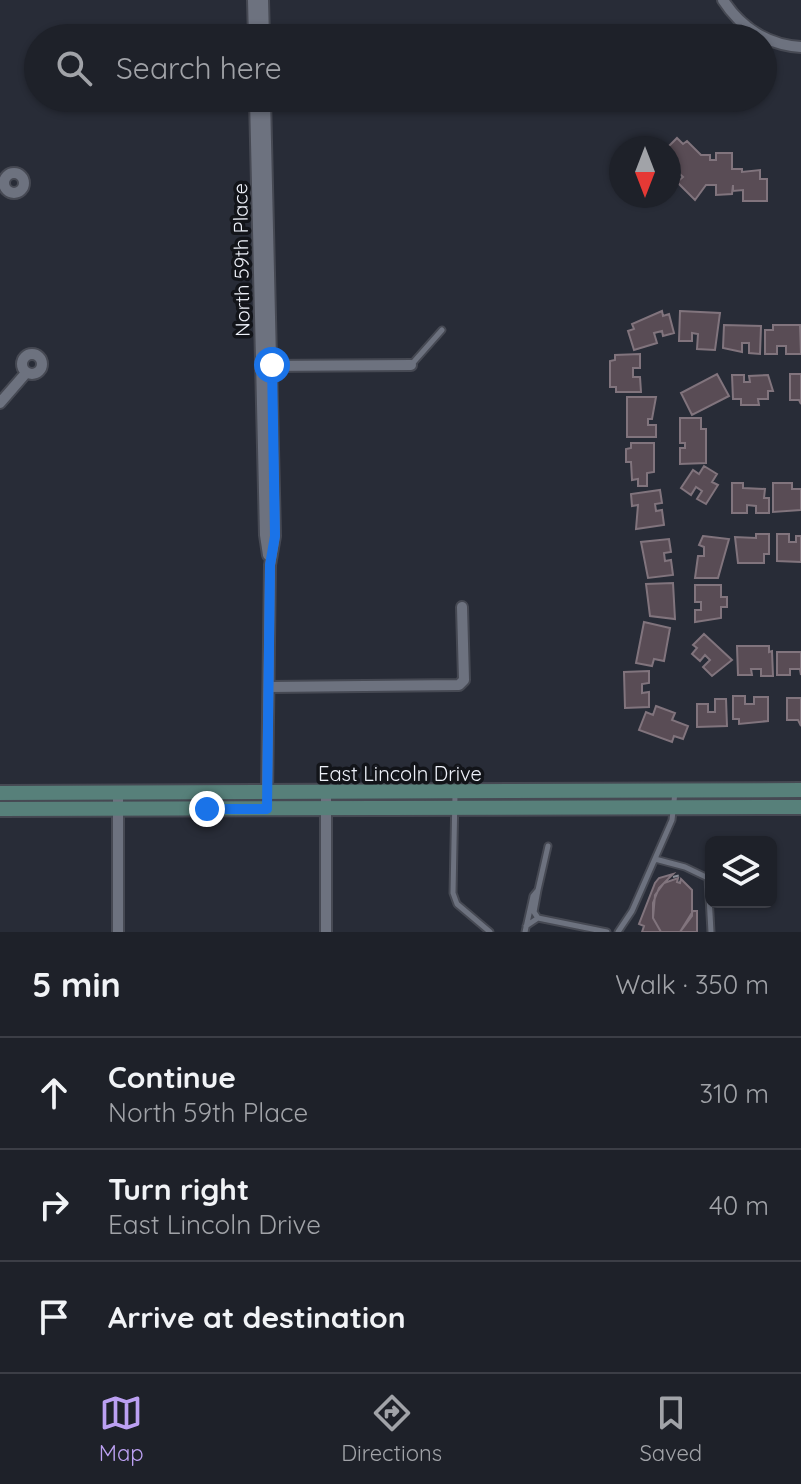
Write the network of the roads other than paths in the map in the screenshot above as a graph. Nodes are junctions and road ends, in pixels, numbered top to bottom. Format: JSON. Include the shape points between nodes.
{"nodes":[{"id":1,"x":253,"y":0,"type":"edge"},
{"id":2,"x":263,"y":0,"type":"edge"},
{"id":3,"x":723,"y":0,"type":"edge"},
{"id":4,"x":254,"y":24,"type":"edge"},
{"id":5,"x":264,"y":24,"type":"edge"},
{"id":6,"x":745,"y":24,"type":"edge"},
{"id":7,"x":777,"y":42,"type":"edge"},
{"id":8,"x":801,"y":47,"type":"edge"},
{"id":9,"x":256,"y":112,"type":"edge"},
{"id":10,"x":265,"y":112,"type":"edge"},
{"id":11,"x":442,"y":330,"type":"dead end"},
{"id":12,"x":411,"y":365,"type":"joint"},
{"id":13,"x":267,"y":366,"type":"junction"},
{"id":14,"x":26,"y":373,"type":"dead end"},
{"id":15,"x":0,"y":403,"type":"edge"},
{"id":16,"x":462,"y":607,"type":"dead end"},
{"id":17,"x":270,"y":687,"type":"junction"},
{"id":18,"x":801,"y":790,"type":"edge"},
{"id":19,"x":675,"y":791,"type":"junction"},
{"id":20,"x":0,"y":793,"type":"edge"},
{"id":21,"x":118,"y":793,"type":"junction"},
{"id":22,"x":267,"y":793,"type":"junction"},
{"id":23,"x":326,"y":793,"type":"junction"},
{"id":24,"x":455,"y":793,"type":"junction"},
{"id":25,"x":801,"y":807,"type":"edge"},
{"id":26,"x":674,"y":808,"type":"junction"},
{"id":27,"x":0,"y":809,"type":"edge"},
{"id":28,"x":118,"y":809,"type":"junction"},
{"id":29,"x":267,"y":809,"type":"junction"},
{"id":30,"x":326,"y":809,"type":"junction"},
{"id":31,"x":455,"y":809,"type":"junction"},
{"id":32,"x":548,"y":846,"type":"dead end"},
{"id":33,"x":655,"y":859,"type":"junction"},
{"id":34,"x":538,"y":890,"type":"junction"},
{"id":35,"x":538,"y":918,"type":"junction"},
{"id":36,"x":525,"y":929,"type":"edge"},
{"id":37,"x":118,"y":932,"type":"edge"},
{"id":38,"x":326,"y":932,"type":"edge"},
{"id":39,"x":490,"y":932,"type":"edge"},
{"id":40,"x":607,"y":932,"type":"edge"},
{"id":41,"x":618,"y":932,"type":"edge"},
{"id":42,"x":711,"y":932,"type":"edge"}],
"edges":[{"from":1,"to":4,"type":"street"},
{"from":2,"to":5,"type":"street"},
{"from":3,"to":6,"type":"street"},
{"from":7,"to":8,"type":"street"},
{"from":9,"to":13,"type":"street","name":"North 59th Place"},
{"from":10,"to":13,"type":"street","name":"North 59th Place"},
{"from":11,"to":12,"type":"lane"},
{"from":12,"to":13,"type":"street"},
{"from":13,"to":17,"type":"street","name":"North 59th Place","via":[[275,536],[270,565]]},
{"from":14,"to":15,"type":"street"},
{"from":16,"to":17,"type":"street","via":[[464,680],[459,685]]},
{"from":17,"to":22,"type":"street","name":"North 59th Place"},
{"from":18,"to":19,"type":"main road","name":"East Lincoln Drive"},
{"from":19,"to":24,"type":"main road","name":"East Lincoln Drive"},
{"from":19,"to":26,"type":"lane"},
{"from":20,"to":21,"type":"main road","name":"East Lincoln Drive"},
{"from":21,"to":22,"type":"main road","name":"East Lincoln Drive"},
{"from":21,"to":28,"type":"street"},
{"from":22,"to":23,"type":"main road","name":"East Lincoln Drive"},
{"from":22,"to":29,"type":"street","name":"North 59th Place"},
{"from":23,"to":24,"type":"main road","name":"East Lincoln Drive"},
{"from":23,"to":30,"type":"street"},
{"from":24,"to":31,"type":"lane"},
{"from":25,"to":26,"type":"main road","name":"East Lincoln Drive"},
{"from":26,"to":31,"type":"main road","name":"East Lincoln Drive"},
{"from":26,"to":33,"type":"lane"},
{"from":27,"to":28,"type":"main road","name":"East Lincoln Drive"},
{"from":28,"to":29,"type":"main road","name":"East Lincoln Drive"},
{"from":28,"to":37,"type":"street"},
{"from":29,"to":30,"type":"main road","name":"East Lincoln Drive"},
{"from":30,"to":31,"type":"main road","name":"East Lincoln Drive"},
{"from":30,"to":38,"type":"street"},
{"from":31,"to":39,"type":"lane","via":[[453,893],[457,904]]},
{"from":32,"to":34,"type":"lane"},
{"from":33,"to":41,"type":"lane"},
{"from":33,"to":42,"type":"lane","via":[[708,878]]},
{"from":34,"to":35,"type":"lane"},
{"from":34,"to":36,"type":"lane"},
{"from":35,"to":36,"type":"lane"},
{"from":35,"to":40,"type":"lane"}]}
